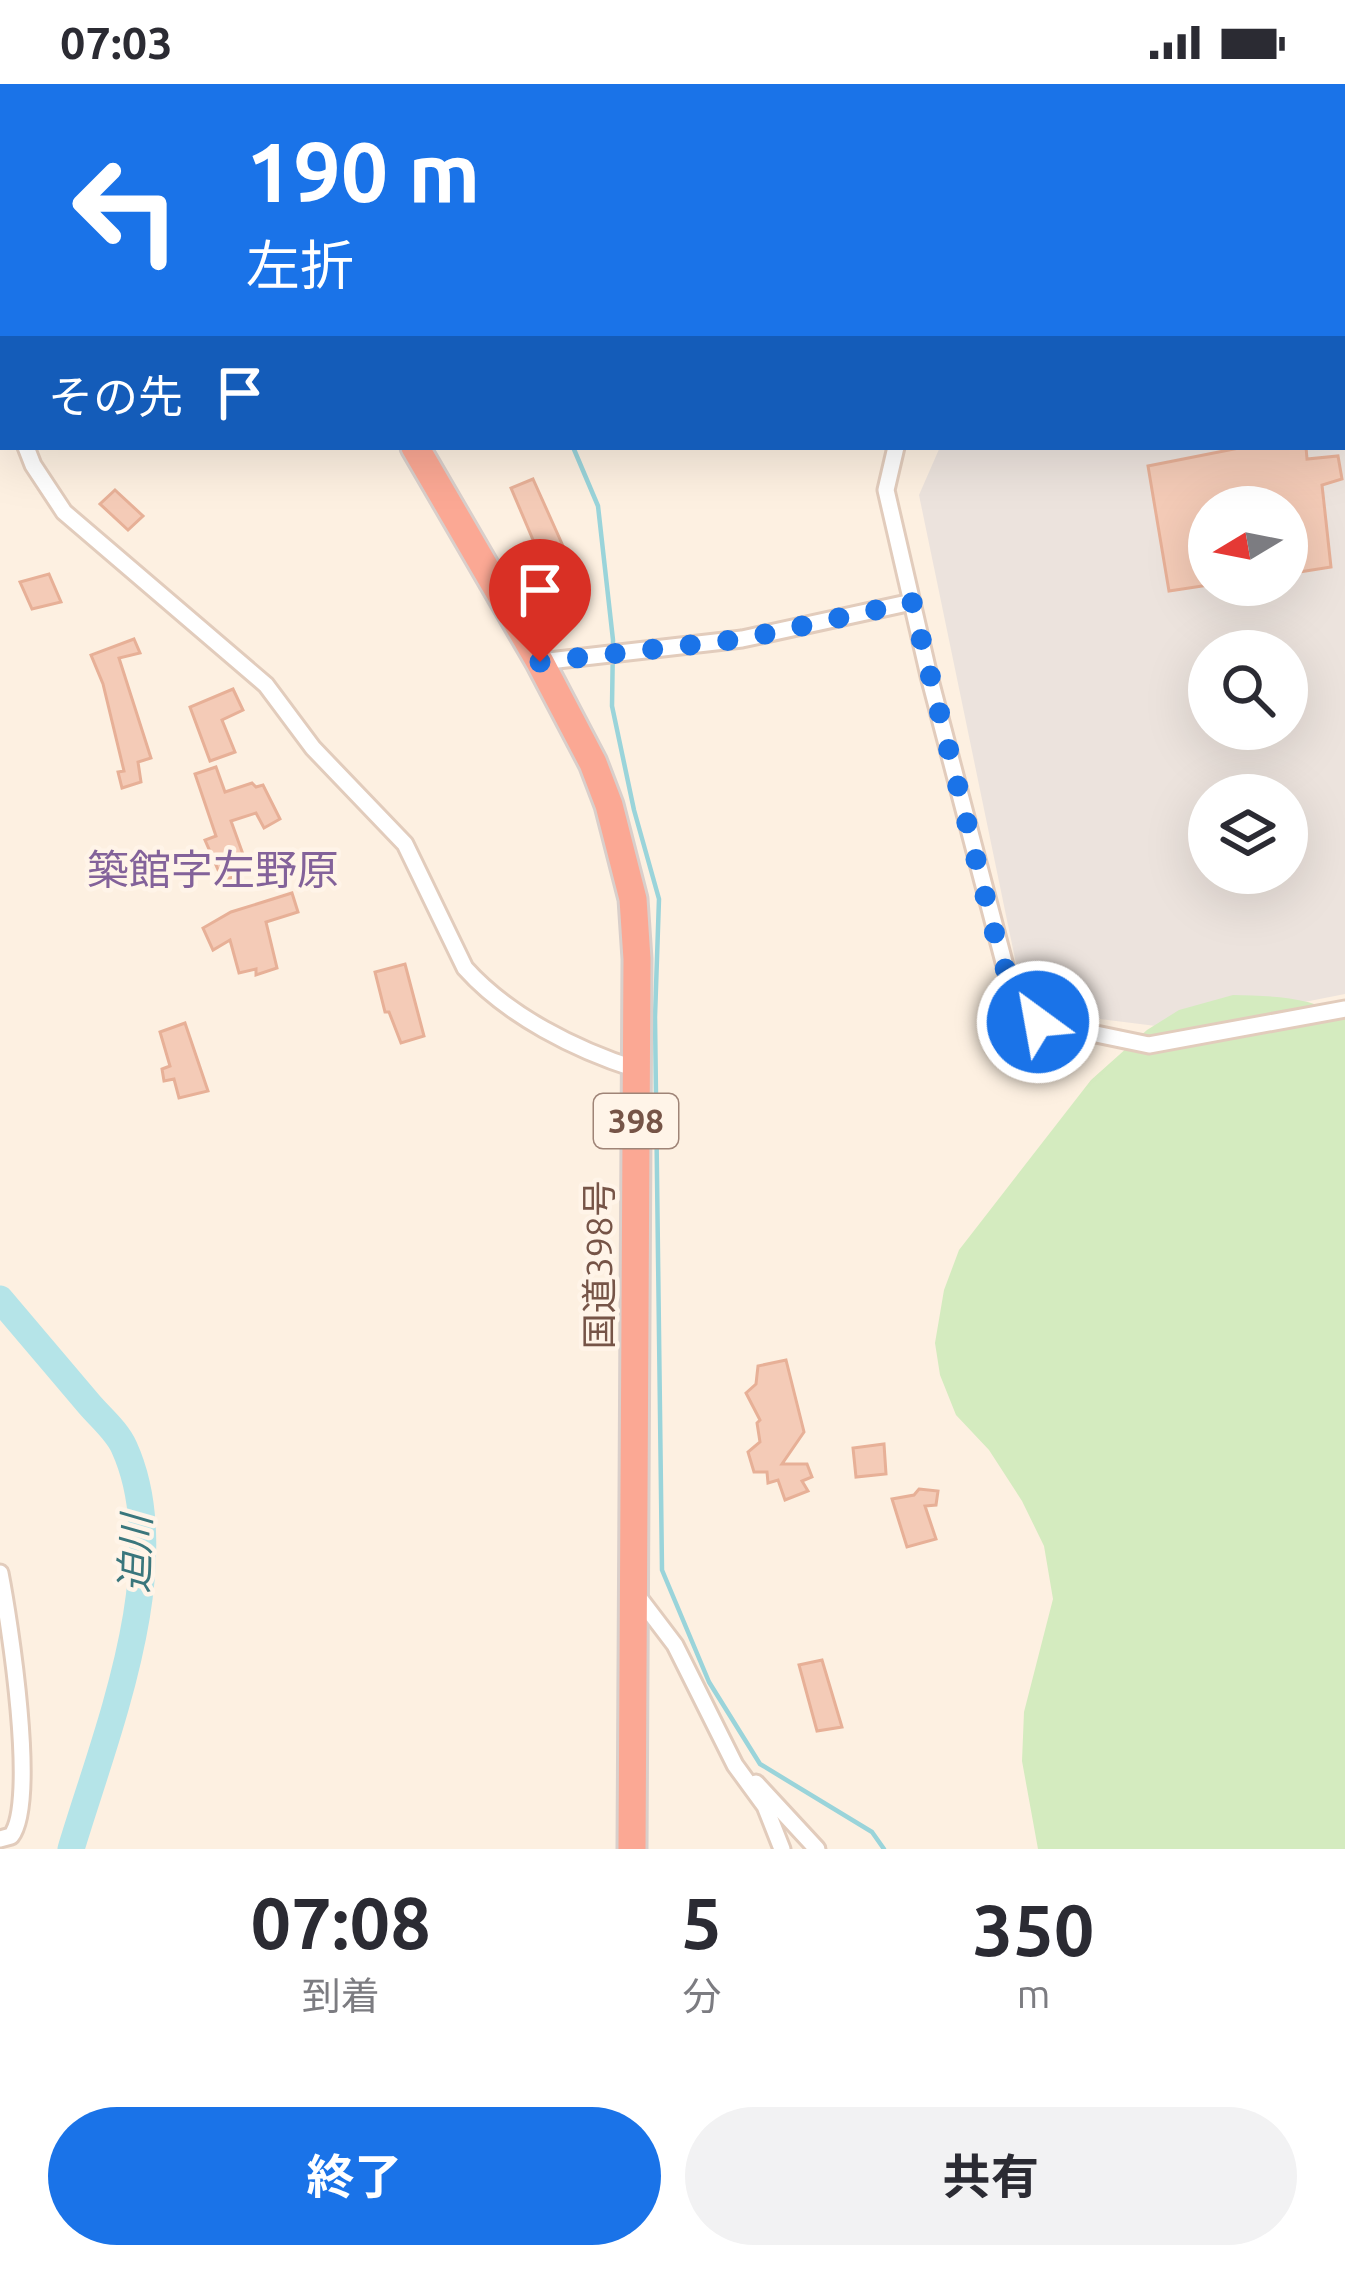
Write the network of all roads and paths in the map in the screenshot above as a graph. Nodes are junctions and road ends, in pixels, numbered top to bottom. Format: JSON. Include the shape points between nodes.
{"nodes":[{"id":1,"x":27,"y":450,"type":"edge"},
{"id":2,"x":417,"y":450,"type":"edge"},
{"id":3,"x":895,"y":450,"type":"edge"},
{"id":4,"x":912,"y":602,"type":"junction"},
{"id":5,"x":540,"y":662,"type":"junction"},
{"id":6,"x":1345,"y":1010,"type":"edge"},
{"id":7,"x":636,"y":1070,"type":"junction"},
{"id":8,"x":0,"y":1573,"type":"edge"},
{"id":9,"x":632,"y":1588,"type":"junction"},
{"id":10,"x":735,"y":1766,"type":"junction"},
{"id":11,"x":0,"y":1839,"type":"edge"},
{"id":12,"x":632,"y":1849,"type":"edge"},
{"id":13,"x":782,"y":1849,"type":"edge"},
{"id":14,"x":817,"y":1849,"type":"edge"}],
"edges":[{"from":1,"to":7,"type":"street","via":[[47,490],[82,531],[266,685],[313,748],[405,844],[478,983],[550,1032]]},
{"from":2,"to":5,"type":"highway","name":"国道398号","number":"398"},
{"from":3,"to":4,"type":"street","via":[[886,490]]},
{"from":4,"to":5,"type":"street","via":[[742,639]]},
{"from":4,"to":6,"type":"street","via":[[1010,985],[1038,1022],[1165,1044]]},
{"from":5,"to":7,"type":"highway","name":"国道398号","number":"398","via":[[593,764],[625,863],[637,958]]},
{"from":7,"to":9,"type":"highway","name":"国道398号","number":"398"},
{"from":8,"to":11,"type":"street","via":[[22,1762],[21,1820]]},
{"from":9,"to":10,"type":"street","via":[[675,1646]]},
{"from":9,"to":12,"type":"highway","name":"国道398号","number":"398"},
{"from":10,"to":13,"type":"street","via":[[765,1806]]},
{"from":10,"to":14,"type":"street"}]}
